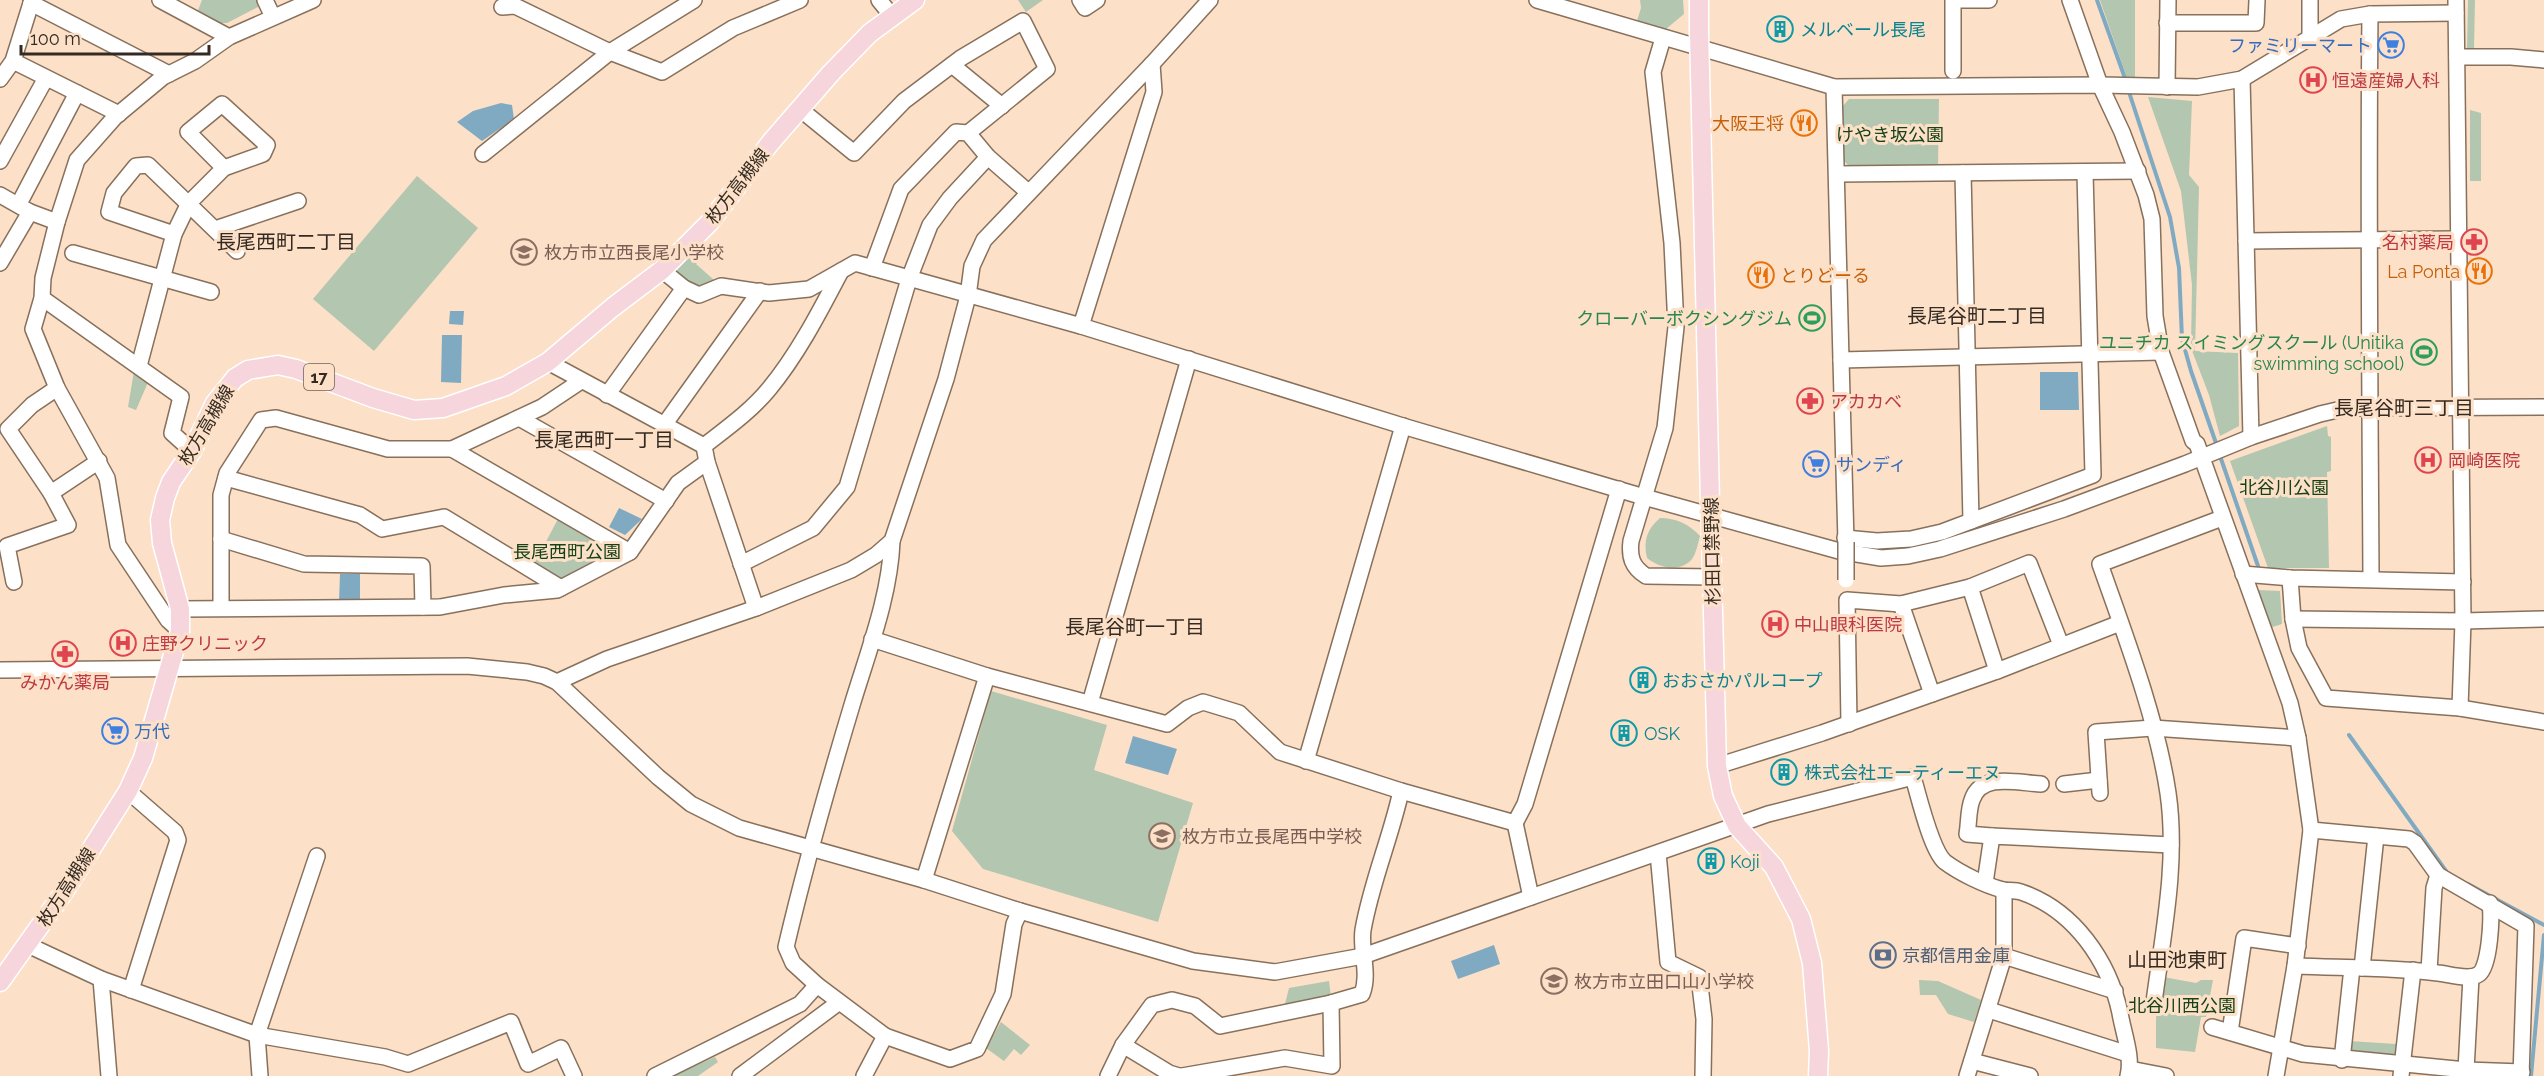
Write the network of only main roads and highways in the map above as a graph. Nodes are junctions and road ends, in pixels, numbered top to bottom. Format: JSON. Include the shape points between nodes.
{"nodes":[{"id":1,"x":915,"y":0,"type":"edge"},
{"id":2,"x":1699,"y":0,"type":"edge"},
{"id":3,"x":0,"y":982,"type":"edge"},
{"id":4,"x":1818,"y":1076,"type":"edge"}],
"edges":[{"from":1,"to":3,"type":"main road","name":"枚方高槻線","number":"17","via":[[870,33],[831,73],[771,142],[710,222],[662,270],[548,362],[506,386],[443,408],[414,410],[278,365],[255,368],[235,378],[215,403],[192,451],[171,482],[160,520],[162,543],[180,609],[180,631],[143,758],[128,790]]},
{"from":2,"to":4,"type":"main road","name":"杉田口禁野線","bridge":true,"via":[[1717,766],[1723,796],[1737,826],[1774,867],[1801,919],[1812,963]]}]}
